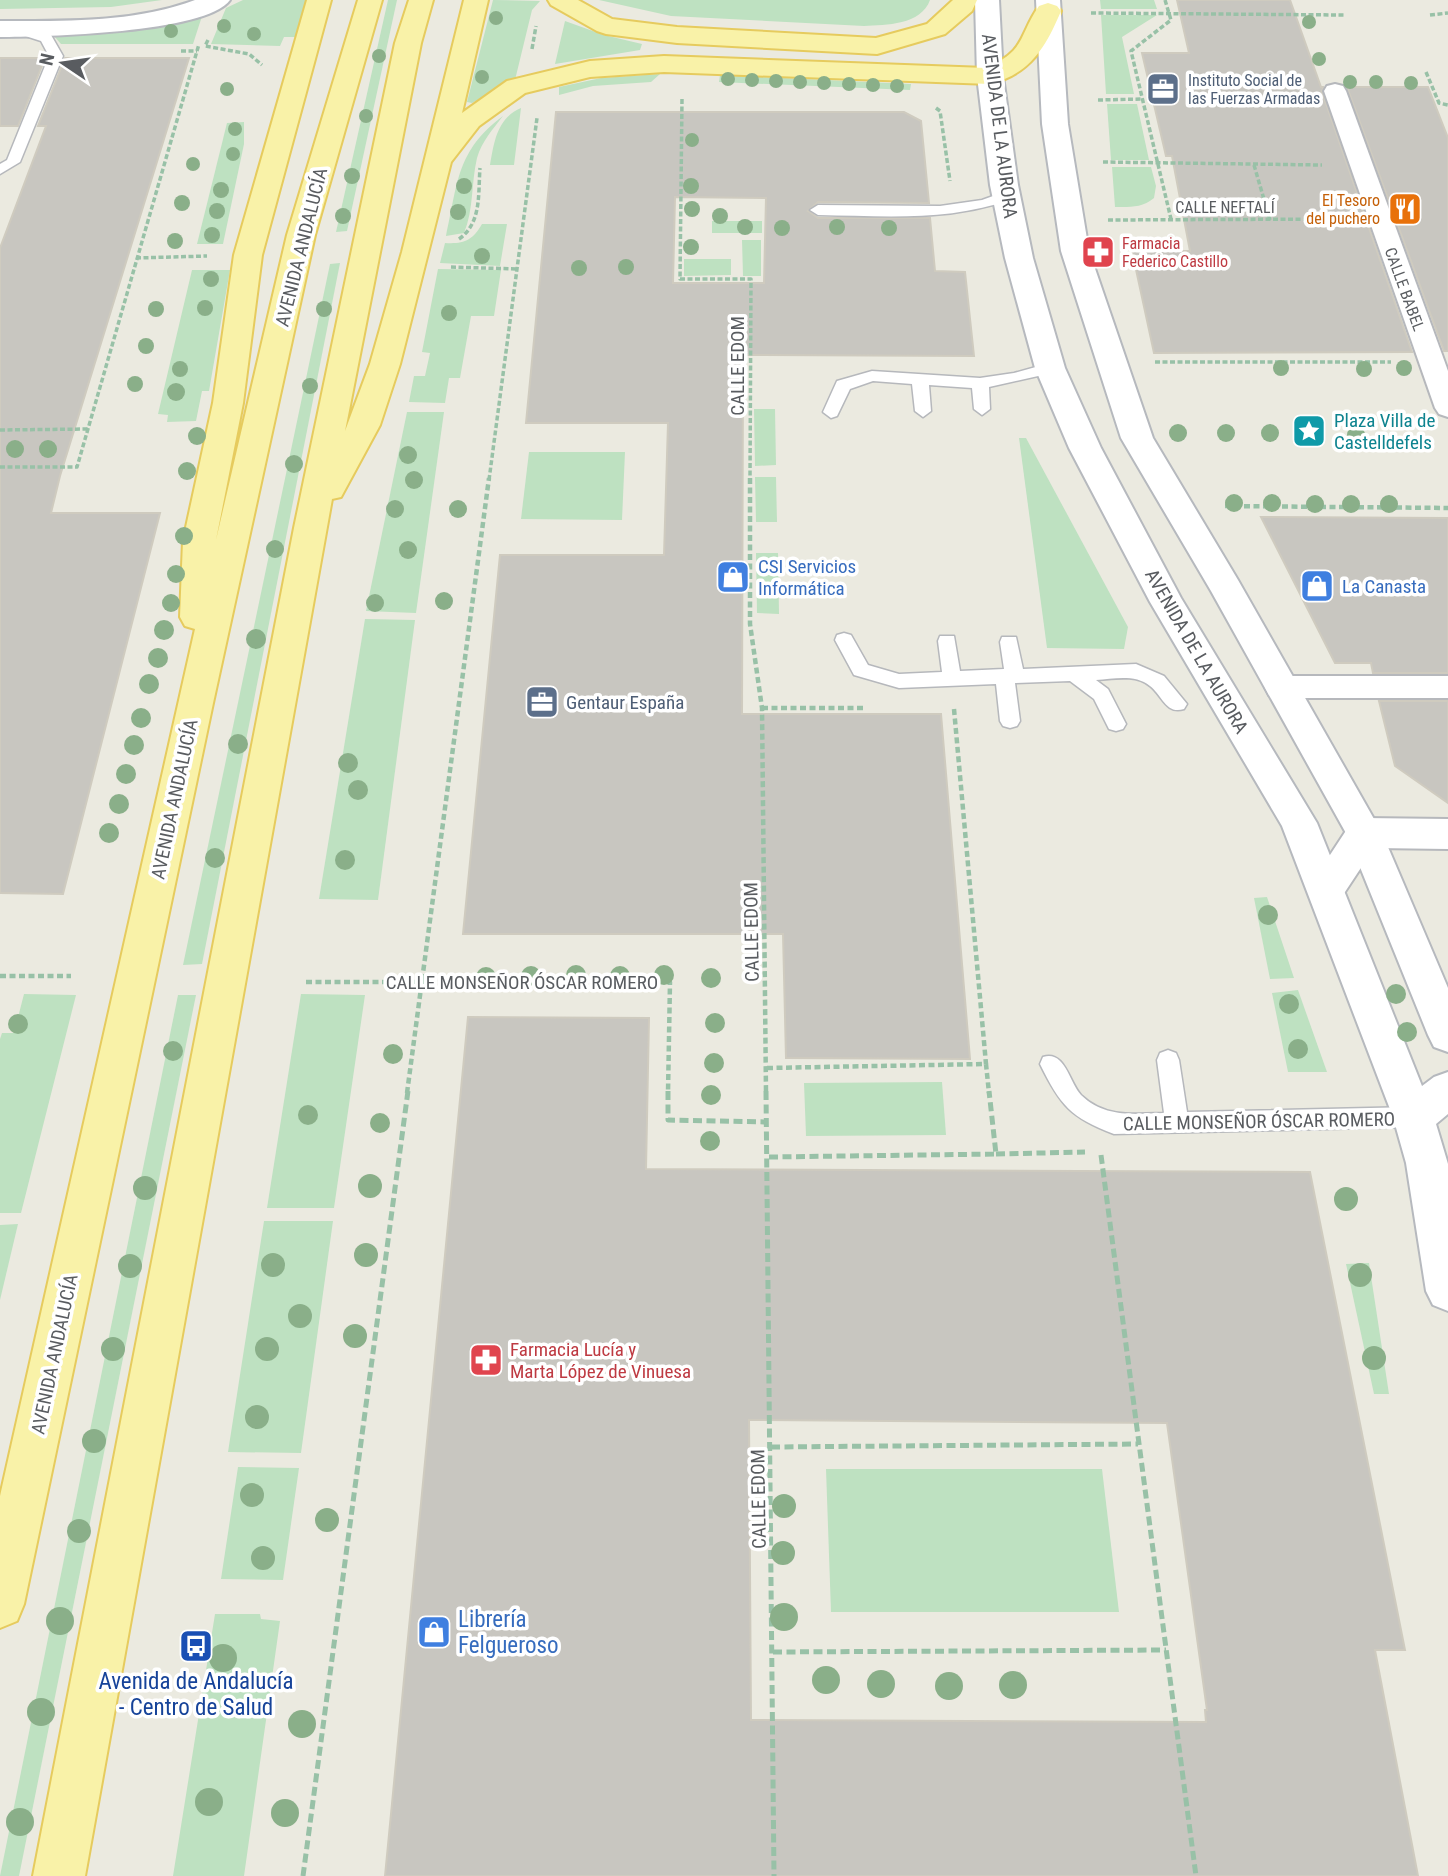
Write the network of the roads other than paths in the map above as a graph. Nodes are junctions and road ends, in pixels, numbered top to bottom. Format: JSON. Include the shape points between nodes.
{"nodes":[{"id":1,"x":218,"y":0,"type":"edge"},
{"id":2,"x":319,"y":0,"type":"edge"},
{"id":3,"x":370,"y":0,"type":"edge"},
{"id":4,"x":421,"y":0,"type":"edge"},
{"id":5,"x":475,"y":0,"type":"edge"},
{"id":6,"x":559,"y":0,"type":"edge"},
{"id":7,"x":965,"y":0,"type":"edge"},
{"id":8,"x":988,"y":0,"type":"edge"},
{"id":9,"x":1048,"y":5,"type":"edge"},
{"id":10,"x":9,"y":29,"type":"edge"},
{"id":11,"x":990,"y":76,"type":"junction"},
{"id":12,"x":1335,"y":91,"type":"dead end"},
{"id":13,"x":436,"y":163,"type":"junction"},
{"id":14,"x":0,"y":170,"type":"edge"},
{"id":15,"x":1007,"y":196,"type":"junction"},
{"id":16,"x":818,"y":210,"type":"dead end"},
{"id":17,"x":1050,"y":368,"type":"junction"},
{"id":18,"x":920,"y":379,"type":"junction"},
{"id":19,"x":980,"y":383,"type":"junction"},
{"id":20,"x":1448,"y":408,"type":"edge"},
{"id":21,"x":982,"y":409,"type":"dead end"},
{"id":22,"x":923,"y":411,"type":"dead end"},
{"id":23,"x":831,"y":412,"type":"dead end"},
{"id":24,"x":310,"y":528,"type":"junction"},
{"id":25,"x":844,"y":640,"type":"dead end"},
{"id":26,"x":947,"y":641,"type":"dead end"},
{"id":27,"x":1010,"y":642,"type":"dead end"},
{"id":28,"x":1072,"y":672,"type":"junction"},
{"id":29,"x":1010,"y":675,"type":"junction"},
{"id":30,"x":952,"y":679,"type":"junction"},
{"id":31,"x":1280,"y":687,"type":"junction"},
{"id":32,"x":1448,"y":687,"type":"edge"},
{"id":33,"x":195,"y":703,"type":"junction"},
{"id":34,"x":1177,"y":704,"type":"dead end"},
{"id":35,"x":1010,"y":721,"type":"dead end"},
{"id":36,"x":1116,"y":724,"type":"dead end"},
{"id":37,"x":1364,"y":833,"type":"junction"},
{"id":38,"x":1448,"y":834,"type":"edge"},
{"id":39,"x":1326,"y":890,"type":"junction"},
{"id":40,"x":1448,"y":1035,"type":"edge"},
{"id":41,"x":1168,"y":1060,"type":"dead end"},
{"id":42,"x":1051,"y":1063,"type":"dead end"},
{"id":43,"x":1448,"y":1090,"type":"edge"},
{"id":44,"x":1414,"y":1117,"type":"junction"},
{"id":45,"x":1177,"y":1123,"type":"junction"},
{"id":46,"x":1448,"y":1292,"type":"edge"},
{"id":47,"x":0,"y":1604,"type":"edge"},
{"id":48,"x":59,"y":1876,"type":"edge"}],
"edges":[{"from":1,"to":10,"type":"main road","via":[[179,15],[96,27]]},
{"from":2,"to":33,"type":"main road","via":[[248,255],[228,403],[199,541]]},
{"from":3,"to":33,"type":"main road","name":"AVENIDA ANDALUCÍA","via":[[301,235]]},
{"from":4,"to":24,"type":"main road","via":[[408,43]]},
{"from":5,"to":13,"type":"main road"},
{"from":6,"to":7,"type":"main road","via":[[606,26],[713,38],[877,46],[936,29]]},
{"from":8,"to":11,"type":"main road","name":"AVENIDA DE LA AURORA"},
{"from":9,"to":11,"type":"main road","via":[[1035,43],[1016,65]]},
{"from":9,"to":31,"type":"main road","via":[[1055,124],[1075,251],[1137,438]]},
{"from":10,"to":14,"type":"lane","via":[[46,38],[55,56],[13,162]]},
{"from":11,"to":13,"type":"main road","via":[[664,64],[590,69],[516,87],[470,120]]},
{"from":11,"to":15,"type":"main road","name":"AVENIDA DE LA AURORA"},
{"from":12,"to":20,"type":"street","name":"CALLE BABEL"},
{"from":13,"to":24,"type":"main road","via":[[385,364],[363,425]]},
{"from":15,"to":16,"type":"lane","via":[[963,210]]},
{"from":15,"to":17,"type":"main road","name":"AVENIDA DE LA AURORA"},
{"from":17,"to":19,"type":"lane"},
{"from":17,"to":39,"type":"main road","name":"AVENIDA DE LA AURORA","via":[[1085,448],[1167,602],[1299,823]]},
{"from":18,"to":19,"type":"lane"},
{"from":18,"to":22,"type":"lane"},
{"from":18,"to":23,"type":"lane","via":[[872,376],[843,385]]},
{"from":19,"to":21,"type":"lane"},
{"from":24,"to":48,"type":"main road"},
{"from":25,"to":30,"type":"lane","via":[[861,670],[899,681]]},
{"from":26,"to":30,"type":"lane"},
{"from":27,"to":29,"type":"lane"},
{"from":28,"to":29,"type":"lane"},
{"from":28,"to":34,"type":"lane","via":[[1136,671],[1157,681]]},
{"from":28,"to":36,"type":"lane","via":[[1101,694]]},
{"from":29,"to":30,"type":"lane"},
{"from":29,"to":35,"type":"lane"},
{"from":31,"to":32,"type":"street"},
{"from":31,"to":37,"type":"main road"},
{"from":33,"to":47,"type":"main road","name":"AVENIDA ANDALUCÍA"},
{"from":37,"to":38,"type":"main road"},
{"from":37,"to":39,"type":"main road"},
{"from":37,"to":40,"type":"main road"},
{"from":39,"to":44,"type":"main road","name":"AVENIDA DE LA AURORA"},
{"from":41,"to":45,"type":"lane"},
{"from":42,"to":45,"type":"lane","name":"CALLE MONSEÑOR ÓSCAR ROMERO","via":[[1067,1098],[1087,1113],[1114,1124]]},
{"from":43,"to":44,"type":"main road"},
{"from":44,"to":45,"type":"lane","name":"CALLE MONSEÑOR ÓSCAR ROMERO"},
{"from":44,"to":46,"type":"main road","name":"AVENIDA DE LA AURORA","via":[[1433,1189]]}]}
